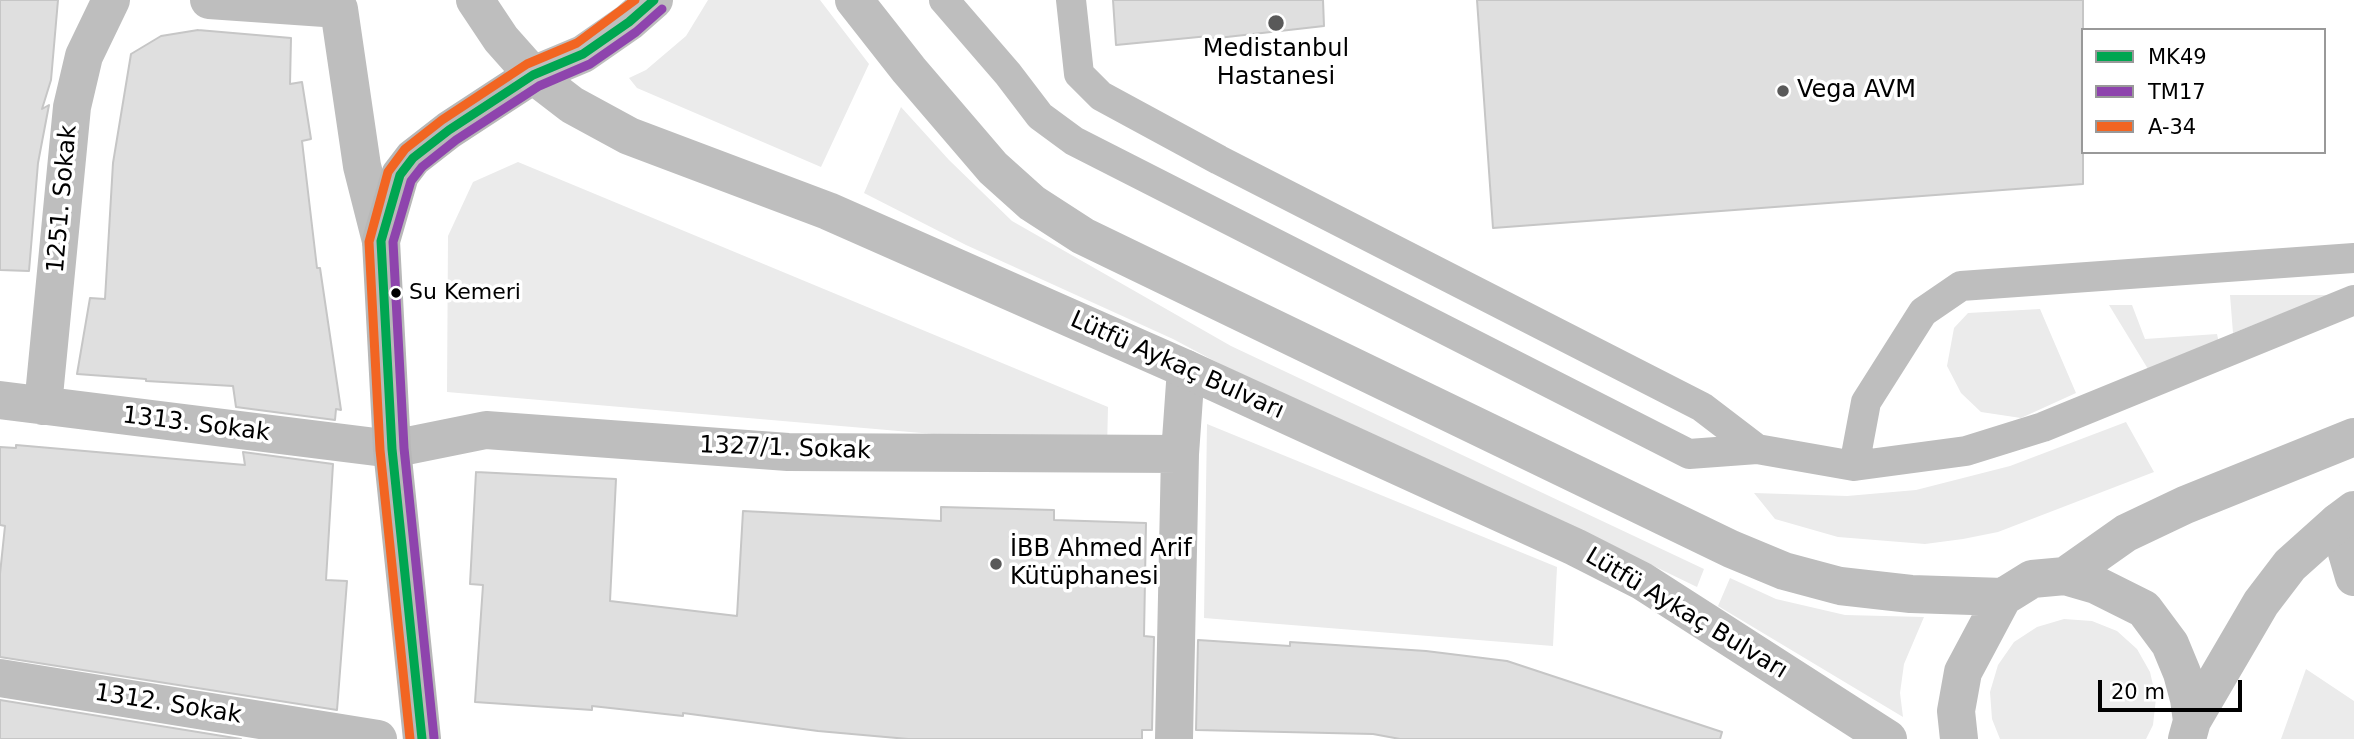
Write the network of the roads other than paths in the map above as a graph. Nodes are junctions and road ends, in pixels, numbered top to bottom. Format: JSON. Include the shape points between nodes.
{"nodes":[{"id":1,"x":111,"y":0,"type":"edge"},
{"id":2,"x":209,"y":0,"type":"edge"},
{"id":3,"x":475,"y":0,"type":"edge"},
{"id":4,"x":654,"y":0,"type":"edge"},
{"id":5,"x":854,"y":0,"type":"edge"},
{"id":6,"x":944,"y":0,"type":"edge"},
{"id":7,"x":1071,"y":0,"type":"edge"},
{"id":8,"x":533,"y":75,"type":"junction"},
{"id":9,"x":381,"y":241,"type":"junction"},
{"id":10,"x":2354,"y":258,"type":"edge"},
{"id":11,"x":2354,"y":300,"type":"edge"},
{"id":12,"x":1186,"y":369,"type":"junction"},
{"id":13,"x":0,"y":400,"type":"edge"},
{"id":14,"x":43,"y":406,"type":"junction"},
{"id":15,"x":2354,"y":437,"type":"edge"},
{"id":16,"x":392,"y":449,"type":"junction"},
{"id":17,"x":1757,"y":449,"type":"junction"},
{"id":18,"x":1180,"y":454,"type":"junction"},
{"id":19,"x":1854,"y":466,"type":"junction"},
{"id":20,"x":2346,"y":516,"type":"edge"},
{"id":21,"x":2065,"y":576,"type":"junction"},
{"id":22,"x":2354,"y":577,"type":"edge"},
{"id":23,"x":2003,"y":597,"type":"junction"},
{"id":24,"x":0,"y":678,"type":"edge"},
{"id":25,"x":2189,"y":730,"type":"edge"},
{"id":26,"x":379,"y":739,"type":"edge"},
{"id":27,"x":422,"y":739,"type":"edge"},
{"id":28,"x":1174,"y":739,"type":"edge"},
{"id":29,"x":1888,"y":739,"type":"edge"},
{"id":30,"x":1959,"y":739,"type":"edge"}],
"edges":[{"from":1,"to":14,"type":"main road","name":"1251. Sokak","via":[[84,56],[72,107]]},
{"from":2,"to":9,"type":"main road","via":[[339,9],[362,166]]},
{"from":3,"to":8,"type":"main road","name":"Lütfü Aykaç Bulvarı"},
{"from":4,"to":8,"type":"main road","via":[[583,54]]},
{"from":5,"to":23,"type":"main road","via":[[993,168],[1032,203],[1083,236],[1784,571],[1840,586]]},
{"from":6,"to":17,"type":"lane","via":[[1040,116],[1074,141],[1689,454]]},
{"from":7,"to":17,"type":"lane","via":[[1079,74],[1101,96],[1702,407]]},
{"from":8,"to":9,"type":"main road","via":[[414,158],[400,175]]},
{"from":8,"to":12,"type":"main road","name":"Lütfü Aykaç Bulvarı","via":[[572,105],[629,136],[828,211]]},
{"from":9,"to":16,"type":"main road"},
{"from":10,"to":19,"type":"lane","via":[[1961,286],[1923,312],[1866,402]]},
{"from":11,"to":19,"type":"lane","via":[[2043,427],[1966,451]]},
{"from":12,"to":18,"type":"main road"},
{"from":12,"to":29,"type":"main road","name":"Lütfü Aykaç Bulvarı","via":[[1642,581]]},
{"from":13,"to":14,"type":"main road","name":"1313. Sokak"},
{"from":14,"to":16,"type":"main road","name":"1313. Sokak"},
{"from":15,"to":21,"type":"main road","via":[[2173,510],[2126,533]]},
{"from":16,"to":18,"type":"main road","name":"1327/1. Sokak","via":[[486,430],[788,452]]},
{"from":16,"to":27,"type":"main road"},
{"from":17,"to":19,"type":"lane"},
{"from":18,"to":28,"type":"main road"},
{"from":20,"to":22,"type":"main road"},
{"from":20,"to":25,"type":"main road","via":[[2290,565]]},
{"from":21,"to":23,"type":"main road","via":[[2032,579]]},
{"from":21,"to":25,"type":"main road","via":[[2096,585],[2144,609],[2170,644],[2182,673]]},
{"from":23,"to":30,"type":"main road","via":[[1963,672],[1956,711]]},
{"from":24,"to":26,"type":"main road","name":"1312. Sokak"}]}
